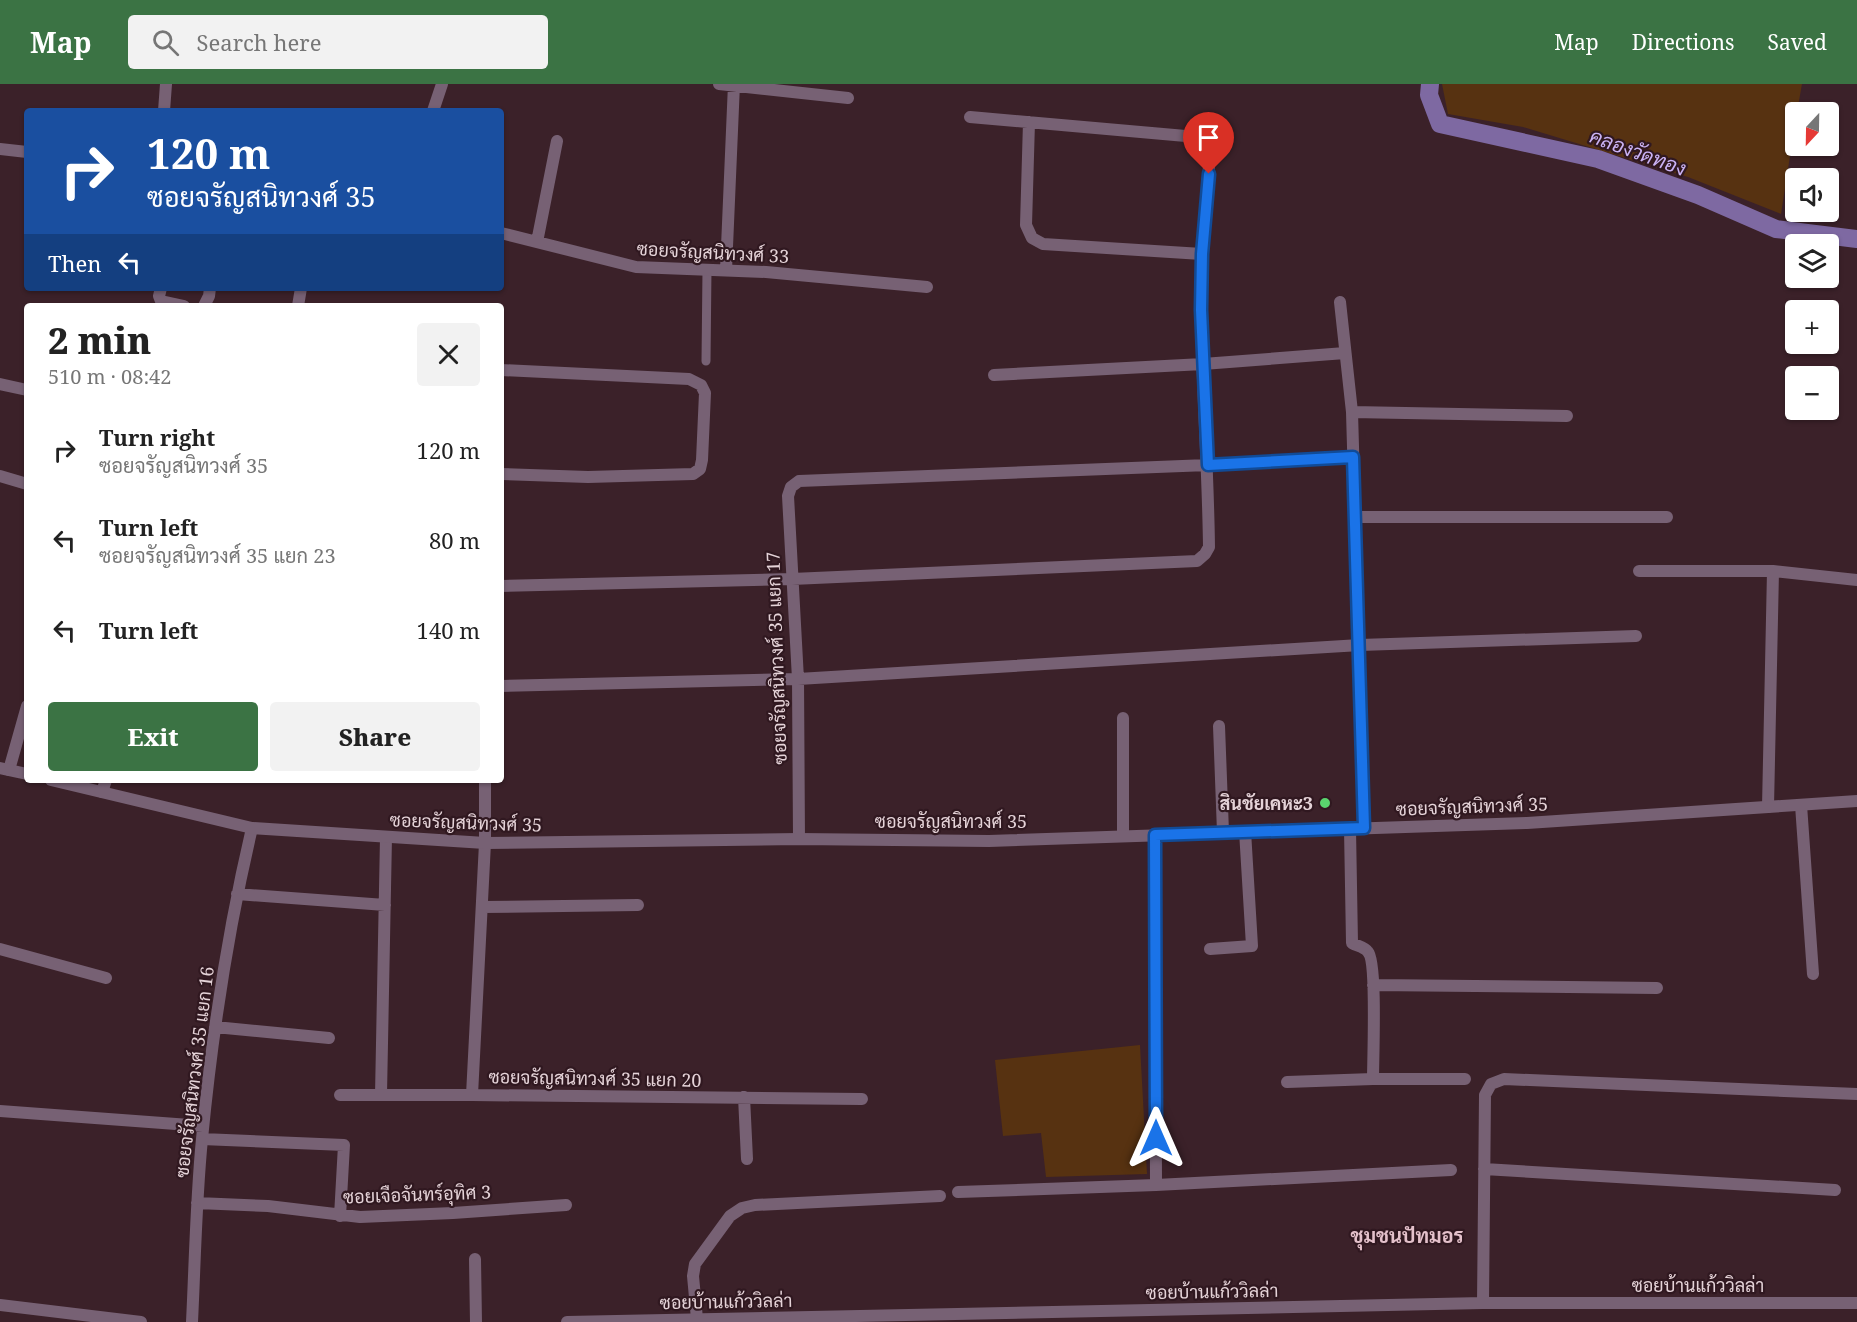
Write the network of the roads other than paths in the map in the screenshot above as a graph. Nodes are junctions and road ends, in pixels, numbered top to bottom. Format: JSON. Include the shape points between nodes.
{"nodes":[{"id":1,"x":166,"y":84,"type":"edge"},
{"id":2,"x":442,"y":84,"type":"edge"},
{"id":3,"x":719,"y":84,"type":"edge"},
{"id":4,"x":734,"y":85,"type":"edge"},
{"id":5,"x":848,"y":98,"type":"dead end"},
{"id":6,"x":164,"y":108,"type":"edge"},
{"id":7,"x":434,"y":108,"type":"edge"},
{"id":8,"x":970,"y":117,"type":"dead end"},
{"id":9,"x":1029,"y":122,"type":"junction"},
{"id":10,"x":557,"y":141,"type":"dead end"},
{"id":11,"x":0,"y":148,"type":"edge"},
{"id":12,"x":24,"y":152,"type":"edge"},
{"id":13,"x":504,"y":234,"type":"edge"},
{"id":14,"x":537,"y":242,"type":"junction"},
{"id":15,"x":1202,"y":254,"type":"junction"},
{"id":16,"x":707,"y":269,"type":"junction"},
{"id":17,"x":726,"y":270,"type":"junction"},
{"id":18,"x":927,"y":287,"type":"dead end"},
{"id":19,"x":160,"y":291,"type":"edge"},
{"id":20,"x":1340,"y":302,"type":"dead end"},
{"id":21,"x":167,"y":303,"type":"edge"},
{"id":22,"x":1345,"y":353,"type":"junction"},
{"id":23,"x":706,"y":361,"type":"dead end"},
{"id":24,"x":1203,"y":364,"type":"junction"},
{"id":25,"x":504,"y":370,"type":"edge"},
{"id":26,"x":994,"y":375,"type":"dead end"},
{"id":27,"x":0,"y":384,"type":"edge"},
{"id":28,"x":24,"y":389,"type":"edge"},
{"id":29,"x":1352,"y":412,"type":"junction"},
{"id":30,"x":1567,"y":416,"type":"dead end"},
{"id":31,"x":1353,"y":457,"type":"junction"},
{"id":32,"x":1208,"y":465,"type":"junction"},
{"id":33,"x":504,"y":474,"type":"edge"},
{"id":34,"x":0,"y":476,"type":"edge"},
{"id":35,"x":24,"y":483,"type":"edge"},
{"id":36,"x":1667,"y":517,"type":"dead end"},
{"id":37,"x":1355,"y":518,"type":"junction"},
{"id":38,"x":1773,"y":571,"type":"junction"},
{"id":39,"x":1639,"y":572,"type":"dead end"},
{"id":40,"x":792,"y":579,"type":"junction"},
{"id":41,"x":1857,"y":580,"type":"edge"},
{"id":42,"x":504,"y":586,"type":"edge"},
{"id":43,"x":1636,"y":636,"type":"dead end"},
{"id":44,"x":1360,"y":645,"type":"junction"},
{"id":45,"x":798,"y":679,"type":"junction"},
{"id":46,"x":504,"y":686,"type":"edge"},
{"id":47,"x":24,"y":715,"type":"edge"},
{"id":48,"x":1123,"y":718,"type":"dead end"},
{"id":49,"x":1220,"y":726,"type":"dead end"},
{"id":50,"x":5,"y":769,"type":"edge"},
{"id":51,"x":24,"y":773,"type":"edge"},
{"id":52,"x":78,"y":783,"type":"edge"},
{"id":53,"x":485,"y":783,"type":"edge"},
{"id":54,"x":104,"y":786,"type":"edge"},
{"id":55,"x":1857,"y":801,"type":"edge"},
{"id":56,"x":1801,"y":805,"type":"junction"},
{"id":57,"x":1768,"y":807,"type":"junction"},
{"id":58,"x":252,"y":828,"type":"junction"},
{"id":59,"x":1364,"y":828,"type":"junction"},
{"id":60,"x":1350,"y":829,"type":"junction"},
{"id":61,"x":1245,"y":831,"type":"junction"},
{"id":62,"x":1223,"y":832,"type":"junction"},
{"id":63,"x":1155,"y":835,"type":"junction"},
{"id":64,"x":1123,"y":836,"type":"junction"},
{"id":65,"x":386,"y":837,"type":"junction"},
{"id":66,"x":799,"y":839,"type":"junction"},
{"id":67,"x":485,"y":843,"type":"junction"},
{"id":68,"x":237,"y":894,"type":"junction"},
{"id":69,"x":638,"y":904,"type":"dead end"},
{"id":70,"x":385,"y":905,"type":"junction"},
{"id":71,"x":482,"y":907,"type":"junction"},
{"id":72,"x":0,"y":949,"type":"edge"},
{"id":73,"x":1210,"y":949,"type":"dead end"},
{"id":74,"x":1813,"y":974,"type":"dead end"},
{"id":75,"x":106,"y":978,"type":"dead end"},
{"id":76,"x":1373,"y":985,"type":"junction"},
{"id":77,"x":1658,"y":988,"type":"dead end"},
{"id":78,"x":215,"y":1027,"type":"junction"},
{"id":79,"x":329,"y":1038,"type":"dead end"},
{"id":80,"x":1372,"y":1079,"type":"junction"},
{"id":81,"x":1465,"y":1079,"type":"dead end"},
{"id":82,"x":1287,"y":1082,"type":"dead end"},
{"id":83,"x":1857,"y":1094,"type":"edge"},
{"id":84,"x":340,"y":1095,"type":"dead end"},
{"id":85,"x":381,"y":1095,"type":"junction"},
{"id":86,"x":472,"y":1095,"type":"junction"},
{"id":87,"x":744,"y":1097,"type":"junction"},
{"id":88,"x":862,"y":1099,"type":"dead end"},
{"id":89,"x":0,"y":1111,"type":"edge"},
{"id":90,"x":203,"y":1126,"type":"junction"},
{"id":91,"x":202,"y":1139,"type":"junction"},
{"id":92,"x":747,"y":1159,"type":"dead end"},
{"id":93,"x":1484,"y":1169,"type":"junction"},
{"id":94,"x":1451,"y":1170,"type":"dead end"},
{"id":95,"x":1156,"y":1185,"type":"junction"},
{"id":96,"x":1835,"y":1190,"type":"dead end"},
{"id":97,"x":958,"y":1192,"type":"dead end"},
{"id":98,"x":940,"y":1196,"type":"dead end"},
{"id":99,"x":197,"y":1203,"type":"junction"},
{"id":100,"x":566,"y":1205,"type":"dead end"},
{"id":101,"x":340,"y":1216,"type":"junction"},
{"id":102,"x":475,"y":1259,"type":"dead end"},
{"id":103,"x":1483,"y":1303,"type":"junction"},
{"id":104,"x":1857,"y":1304,"type":"edge"},
{"id":105,"x":0,"y":1305,"type":"edge"},
{"id":106,"x":1091,"y":1317,"type":"edge"},
{"id":107,"x":697,"y":1319,"type":"junction"},
{"id":108,"x":889,"y":1319,"type":"edge"},
{"id":109,"x":141,"y":1322,"type":"edge"},
{"id":110,"x":192,"y":1322,"type":"edge"},
{"id":111,"x":476,"y":1322,"type":"edge"},
{"id":112,"x":567,"y":1322,"type":"edge"}],
"edges":[{"from":1,"to":6,"type":"street"},
{"from":2,"to":7,"type":"street"},
{"from":3,"to":4,"type":"street"},
{"from":4,"to":5,"type":"street"},
{"from":4,"to":17,"type":"street"},
{"from":8,"to":9,"type":"street"},
{"from":9,"to":15,"type":"street","via":[[1026,225],[1032,238],[1042,244]]},
{"from":9,"to":15,"type":"street","via":[[1197,137],[1208,143]]},
{"from":10,"to":14,"type":"street"},
{"from":11,"to":12,"type":"street"},
{"from":13,"to":14,"type":"street","name":"ซอยจรัญสนิทวงศ์ 33"},
{"from":14,"to":16,"type":"street","name":"ซอยจรัญสนิทวงศ์ 33","via":[[636,267]]},
{"from":15,"to":24,"type":"street"},
{"from":16,"to":17,"type":"street","name":"ซอยจรัญสนิทวงศ์ 33"},
{"from":16,"to":23,"type":"lane"},
{"from":17,"to":18,"type":"street","name":"ซอยจรัญสนิทวงศ์ 33"},
{"from":19,"to":21,"type":"street","via":[[161,302]]},
{"from":20,"to":22,"type":"street"},
{"from":22,"to":24,"type":"street"},
{"from":22,"to":29,"type":"street"},
{"from":24,"to":26,"type":"street"},
{"from":24,"to":32,"type":"street"},
{"from":25,"to":33,"type":"street","via":[[689,379],[701,385],[705,393],[702,460],[700,469],[693,474]]},
{"from":27,"to":28,"type":"street"},
{"from":29,"to":30,"type":"street"},
{"from":29,"to":31,"type":"street"},
{"from":31,"to":32,"type":"street"},
{"from":31,"to":37,"type":"street"},
{"from":32,"to":40,"type":"street","via":[[1209,547],[1197,561]]},
{"from":32,"to":40,"type":"street","name":"ซอยจรัญสนิทวงศ์ 35 แยก 17","via":[[799,481],[788,496]]},
{"from":34,"to":35,"type":"street"},
{"from":36,"to":37,"type":"street"},
{"from":37,"to":44,"type":"street"},
{"from":38,"to":39,"type":"street"},
{"from":38,"to":41,"type":"street"},
{"from":38,"to":57,"type":"street"},
{"from":40,"to":42,"type":"street"},
{"from":40,"to":45,"type":"street","name":"ซอยจรัญสนิทวงศ์ 35 แยก 17"},
{"from":43,"to":44,"type":"street"},
{"from":44,"to":45,"type":"street"},
{"from":44,"to":59,"type":"street"},
{"from":45,"to":46,"type":"street"},
{"from":45,"to":66,"type":"street","name":"ซอยจรัญสนิทวงศ์ 35 แยก 17"},
{"from":47,"to":50,"type":"street"},
{"from":48,"to":64,"type":"street"},
{"from":49,"to":62,"type":"street"},
{"from":50,"to":51,"type":"street"},
{"from":52,"to":54,"type":"street","name":"ซอยจรัญสนิทวงศ์ 35"},
{"from":53,"to":67,"type":"street","name":"ซอยจรัญสนิทวงศ์ 35 แยก 20"},
{"from":54,"to":58,"type":"street","name":"ซอยจรัญสนิทวงศ์ 35"},
{"from":55,"to":56,"type":"street","name":"ซอยจรัญสนิทวงศ์ 35"},
{"from":56,"to":57,"type":"street","name":"ซอยจรัญสนิทวงศ์ 35"},
{"from":56,"to":74,"type":"street"},
{"from":57,"to":59,"type":"street","name":"ซอยจรัญสนิทวงศ์ 35","via":[[1527,823]]},
{"from":58,"to":65,"type":"street","name":"ซอยจรัญสนิทวงศ์ 35"},
{"from":58,"to":68,"type":"street","name":"ซอยจรัญสนิทวงศ์ 35 แยก 16"},
{"from":59,"to":60,"type":"street","name":"ซอยจรัญสนิทวงศ์ 35"},
{"from":60,"to":61,"type":"street","name":"ซอยจรัญสนิทวงศ์ 35"},
{"from":60,"to":76,"type":"street","via":[[1352,943],[1370,953]]},
{"from":61,"to":62,"type":"street","name":"ซอยจรัญสนิทวงศ์ 35"},
{"from":61,"to":73,"type":"street","via":[[1252,946]]},
{"from":62,"to":63,"type":"street","name":"ซอยจรัญสนิทวงศ์ 35"},
{"from":63,"to":64,"type":"street","name":"ซอยจรัญสนิทวงศ์ 35"},
{"from":63,"to":95,"type":"street"},
{"from":64,"to":66,"type":"street","name":"ซอยจรัญสนิทวงศ์ 35","via":[[989,841]]},
{"from":65,"to":67,"type":"street","name":"ซอยจรัญสนิทวงศ์ 35"},
{"from":65,"to":70,"type":"street"},
{"from":66,"to":67,"type":"street","name":"ซอยจรัญสนิทวงศ์ 35"},
{"from":67,"to":71,"type":"street","name":"ซอยจรัญสนิทวงศ์ 35 แยก 20"},
{"from":68,"to":70,"type":"street"},
{"from":68,"to":78,"type":"street","name":"ซอยจรัญสนิทวงศ์ 35 แยก 16"},
{"from":69,"to":71,"type":"street"},
{"from":70,"to":85,"type":"street"},
{"from":71,"to":86,"type":"street","name":"ซอยจรัญสนิทวงศ์ 35 แยก 20"},
{"from":72,"to":75,"type":"street"},
{"from":76,"to":77,"type":"street"},
{"from":76,"to":80,"type":"street"},
{"from":78,"to":79,"type":"street"},
{"from":78,"to":90,"type":"street","name":"ซอยจรัญสนิทวงศ์ 35 แยก 16"},
{"from":80,"to":81,"type":"street"},
{"from":80,"to":82,"type":"street"},
{"from":83,"to":93,"type":"street","via":[[1504,1079],[1491,1084],[1485,1095]]},
{"from":84,"to":85,"type":"street"},
{"from":85,"to":86,"type":"street"},
{"from":86,"to":87,"type":"street","name":"ซอยจรัญสนิทวงศ์ 35 แยก 20"},
{"from":87,"to":88,"type":"street","name":"ซอยจรัญสนิทวงศ์ 35 แยก 20"},
{"from":87,"to":92,"type":"street"},
{"from":89,"to":90,"type":"street"},
{"from":90,"to":91,"type":"street","name":"ซอยจรัญสนิทวงศ์ 35 แยก 16"},
{"from":91,"to":99,"type":"street","name":"ซอยจรัญสนิทวงศ์ 35 แยก 16"},
{"from":91,"to":101,"type":"street","via":[[344,1145]]},
{"from":93,"to":96,"type":"street"},
{"from":93,"to":103,"type":"street"},
{"from":94,"to":95,"type":"street"},
{"from":95,"to":97,"type":"street"},
{"from":98,"to":107,"type":"street","via":[[742,1208],[730,1216],[695,1264]]},
{"from":99,"to":101,"type":"street","name":"ซอยเจือจันทร์อุทิศ 3","via":[[268,1206]]},
{"from":99,"to":110,"type":"street","name":"ซอยจรัญสนิทวงศ์ 35 แยก 16"},
{"from":100,"to":101,"type":"street","name":"ซอยเจือจันทร์อุทิศ 3"},
{"from":102,"to":111,"type":"street"},
{"from":103,"to":104,"type":"street","name":"ซอยบ้านแก้ววิลล่า"},
{"from":103,"to":106,"type":"street","name":"ซอยบ้านแก้ววิลล่า"},
{"from":105,"to":109,"type":"street"},
{"from":106,"to":108,"type":"street","name":"ซอยบ้านแก้ววิลล่า"},
{"from":107,"to":108,"type":"street","name":"ซอยบ้านแก้ววิลล่า"},
{"from":107,"to":112,"type":"street","name":"ซอยบ้านแก้ววิลล่า"}]}
